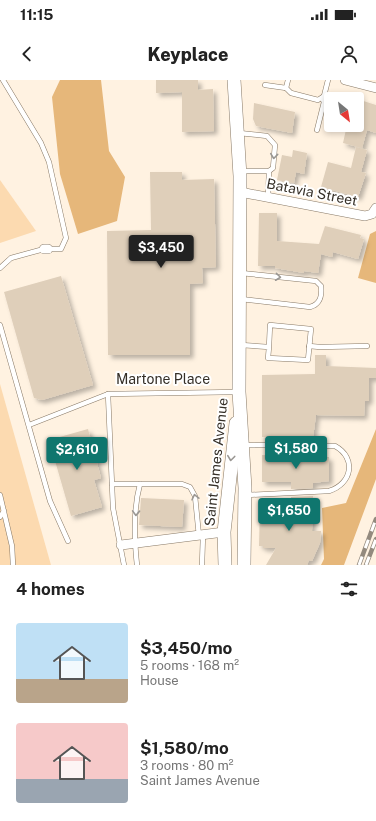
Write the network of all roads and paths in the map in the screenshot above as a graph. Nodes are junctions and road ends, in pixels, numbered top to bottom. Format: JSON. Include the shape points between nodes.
{"nodes":[{"id":1,"x":3,"y":80,"type":"edge"},
{"id":2,"x":234,"y":80,"type":"edge"},
{"id":3,"x":288,"y":80,"type":"edge"},
{"id":4,"x":328,"y":80,"type":"edge"},
{"id":5,"x":345,"y":80,"type":"edge"},
{"id":6,"x":265,"y":85,"type":"dead end"},
{"id":7,"x":286,"y":88,"type":"junction"},
{"id":8,"x":376,"y":88,"type":"edge"},
{"id":9,"x":322,"y":98,"type":"junction"},
{"id":10,"x":317,"y":130,"type":"dead end"},
{"id":11,"x":237,"y":132,"type":"junction"},
{"id":12,"x":240,"y":171,"type":"junction"},
{"id":13,"x":268,"y":171,"type":"junction"},
{"id":14,"x":240,"y":192,"type":"junction"},
{"id":15,"x":268,"y":198,"type":"junction"},
{"id":16,"x":376,"y":208,"type":"edge"},
{"id":17,"x":0,"y":268,"type":"edge"},
{"id":18,"x":240,"y":273,"type":"junction"},
{"id":19,"x":240,"y":299,"type":"junction"},
{"id":20,"x":0,"y":325,"type":"edge"},
{"id":21,"x":240,"y":345,"type":"junction"},
{"id":22,"x":309,"y":346,"type":"junction"},
{"id":23,"x":367,"y":346,"type":"dead end"},
{"id":24,"x":269,"y":347,"type":"junction"},
{"id":25,"x":239,"y":392,"type":"junction"},
{"id":26,"x":108,"y":394,"type":"junction"},
{"id":27,"x":29,"y":425,"type":"junction"},
{"id":28,"x":243,"y":445,"type":"junction"},
{"id":29,"x":112,"y":484,"type":"junction"},
{"id":30,"x":140,"y":484,"type":"junction"},
{"id":31,"x":0,"y":495,"type":"edge"},
{"id":32,"x":245,"y":495,"type":"junction"},
{"id":33,"x":4,"y":511,"type":"junction"},
{"id":34,"x":0,"y":517,"type":"edge"},
{"id":35,"x":224,"y":532,"type":"junction"},
{"id":36,"x":201,"y":535,"type":"junction"},
{"id":37,"x":68,"y":541,"type":"dead end"},
{"id":38,"x":135,"y":543,"type":"junction"},
{"id":39,"x":121,"y":545,"type":"junction"},
{"id":40,"x":13,"y":565,"type":"edge"},
{"id":41,"x":124,"y":565,"type":"edge"},
{"id":42,"x":137,"y":565,"type":"edge"},
{"id":43,"x":202,"y":565,"type":"edge"},
{"id":44,"x":225,"y":565,"type":"edge"},
{"id":45,"x":244,"y":565,"type":"edge"}],
"edges":[{"from":1,"to":17,"type":"lane","via":[[41,143],[49,162],[66,238],[61,249],[46,249],[11,258]]},
{"from":2,"to":11,"type":"main road"},
{"from":3,"to":7,"type":"lane"},
{"from":4,"to":9,"type":"lane"},
{"from":5,"to":8,"type":"street"},
{"from":6,"to":7,"type":"lane"},
{"from":7,"to":9,"type":"lane","via":[[291,93],[318,100]]},
{"from":9,"to":10,"type":"lane","via":[[324,102]]},
{"from":11,"to":12,"type":"main road"},
{"from":11,"to":13,"type":"lane","one_way":true,"via":[[268,136],[275,145],[273,168]]},
{"from":12,"to":13,"type":"lane"},
{"from":12,"to":14,"type":"main road"},
{"from":13,"to":15,"type":"lane"},
{"from":14,"to":15,"type":"street","name":"Batavia Street"},
{"from":14,"to":18,"type":"main road"},
{"from":15,"to":16,"type":"street","name":"Batavia Street","via":[[365,216],[372,214]]},
{"from":18,"to":19,"type":"main road"},
{"from":18,"to":19,"type":"lane","one_way":true,"via":[[316,281],[322,294],[319,302],[310,307]]},
{"from":19,"to":21,"type":"main road"},
{"from":20,"to":27,"type":"lane"},
{"from":21,"to":24,"type":"lane"},
{"from":21,"to":25,"type":"main road"},
{"from":22,"to":23,"type":"lane"},
{"from":22,"to":24,"type":"lane","via":[[308,360],[268,358]]},
{"from":22,"to":24,"type":"lane","via":[[310,329],[270,325]]},
{"from":25,"to":26,"type":"lane","name":"Martone Place"},
{"from":25,"to":28,"type":"main road","name":"Saint James Avenue"},
{"from":25,"to":35,"type":"main road","name":"Saint James Avenue","one_way":true},
{"from":26,"to":27,"type":"lane","name":"Martone Place"},
{"from":26,"to":29,"type":"lane"},
{"from":27,"to":37,"type":"lane","via":[[50,501]]},
{"from":28,"to":32,"type":"main road","name":"Saint James Avenue"},
{"from":28,"to":32,"type":"lane","via":[[335,446],[343,450],[348,460],[349,472],[339,488],[329,491]]},
{"from":29,"to":30,"type":"lane"},
{"from":29,"to":39,"type":"lane","via":[[113,508]]},
{"from":36,"to":30,"type":"lane","one_way":true,"via":[[195,496],[190,487],[182,484]]},
{"from":30,"to":38,"type":"lane","one_way":true,"via":[[136,500]]},
{"from":31,"to":33,"type":"lane"},
{"from":32,"to":45,"type":"main road","name":"Saint James Avenue"},
{"from":33,"to":34,"type":"lane"},
{"from":33,"to":40,"type":"lane","via":[[12,546]]},
{"from":35,"to":36,"type":"street"},
{"from":35,"to":44,"type":"main road","name":"Saint James Avenue"},
{"from":36,"to":38,"type":"street"},
{"from":36,"to":43,"type":"lane"},
{"from":38,"to":39,"type":"street"},
{"from":38,"to":42,"type":"lane"},
{"from":39,"to":41,"type":"lane"}]}
